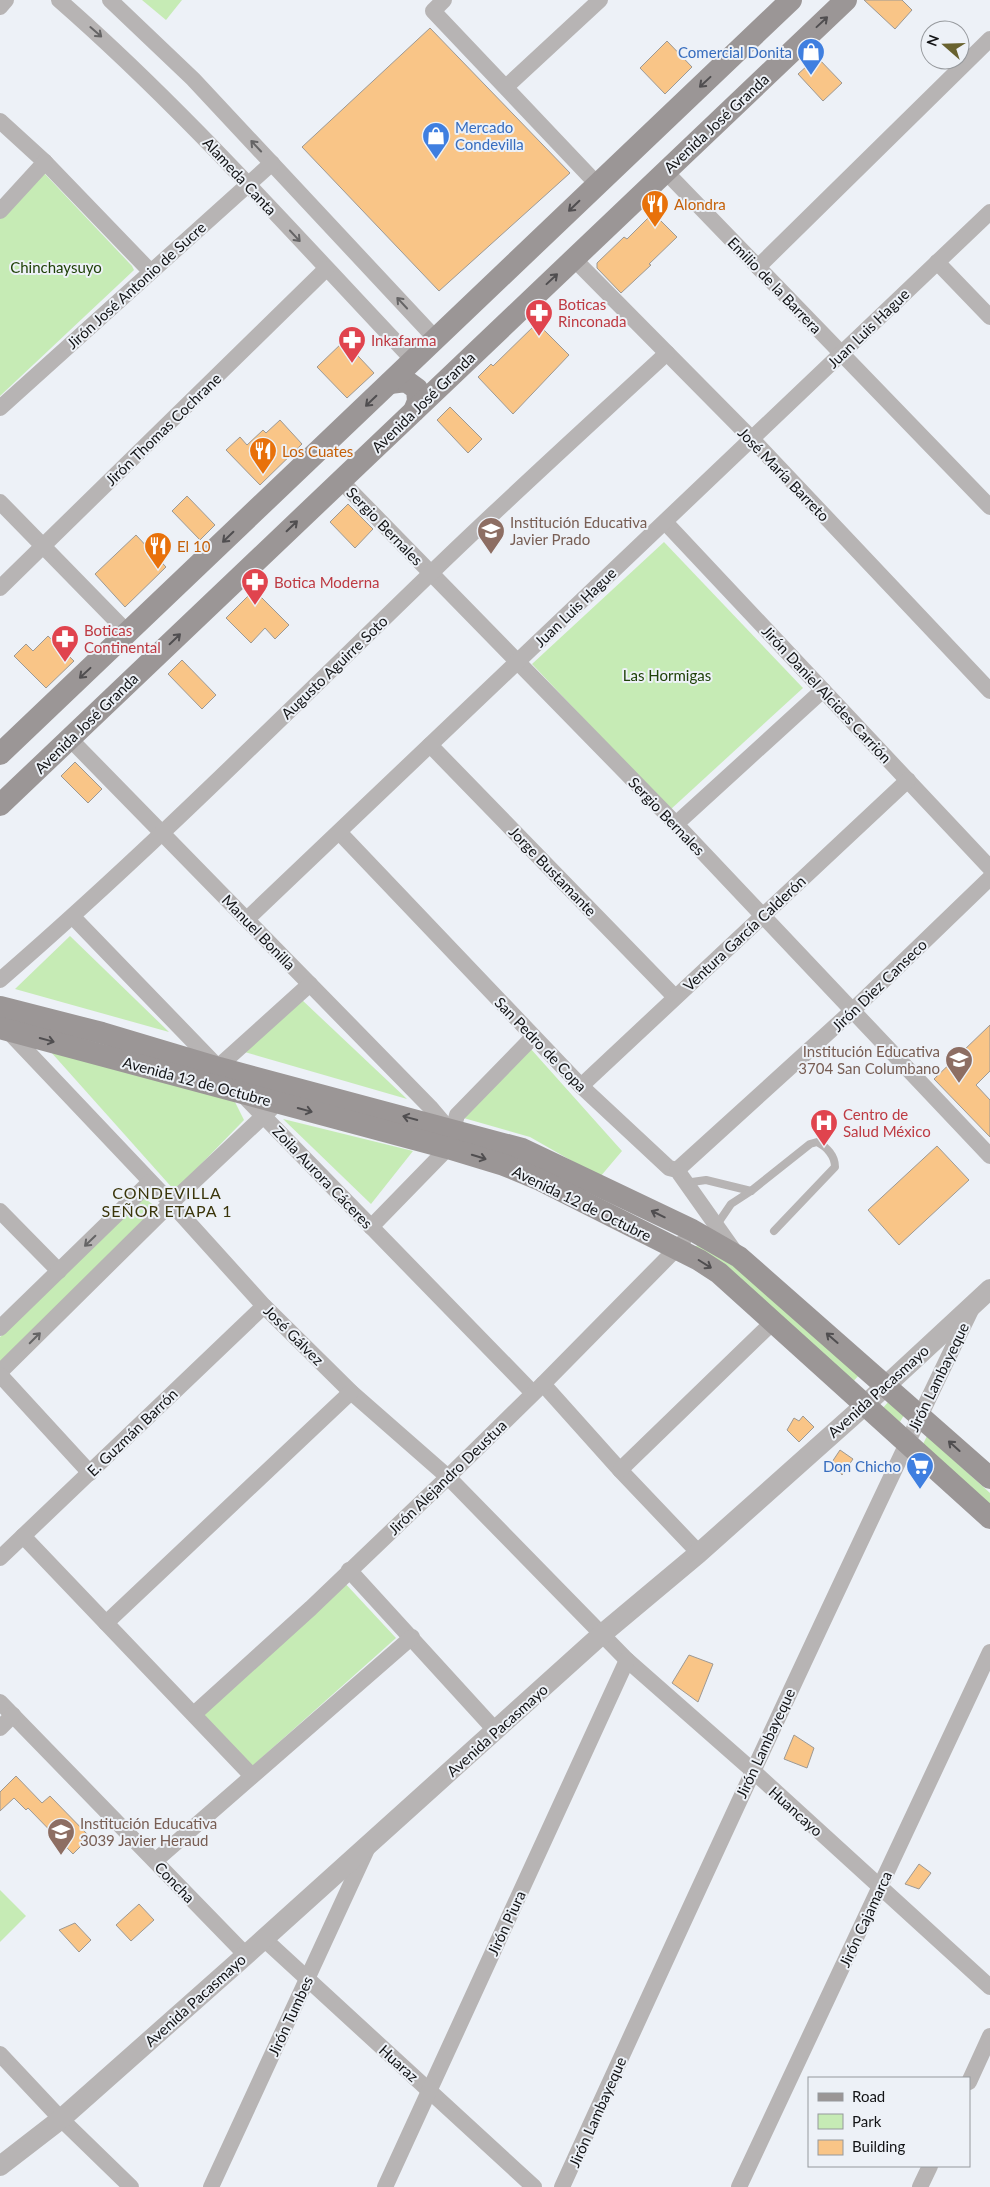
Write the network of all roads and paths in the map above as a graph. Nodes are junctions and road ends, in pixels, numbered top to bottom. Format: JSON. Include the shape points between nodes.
{"nodes":[{"id":1,"x":6,"y":0,"type":"edge"},
{"id":2,"x":59,"y":0,"type":"edge"},
{"id":3,"x":110,"y":0,"type":"edge"},
{"id":4,"x":600,"y":0,"type":"edge"},
{"id":5,"x":791,"y":0,"type":"edge"},
{"id":6,"x":846,"y":0,"type":"edge"},
{"id":7,"x":439,"y":5,"type":"edge"},
{"id":8,"x":0,"y":7,"type":"edge"},
{"id":9,"x":990,"y":39,"type":"edge"},
{"id":10,"x":506,"y":87,"type":"junction"},
{"id":11,"x":0,"y":121,"type":"edge"},
{"id":12,"x":44,"y":162,"type":"junction"},
{"id":13,"x":272,"y":163,"type":"junction"},
{"id":14,"x":665,"y":171,"type":"junction"},
{"id":15,"x":597,"y":184,"type":"junction"},
{"id":16,"x":248,"y":185,"type":"junction"},
{"id":17,"x":0,"y":211,"type":"edge"},
{"id":18,"x":990,"y":212,"type":"edge"},
{"id":19,"x":574,"y":259,"type":"junction"},
{"id":20,"x":937,"y":262,"type":"junction"},
{"id":21,"x":758,"y":267,"type":"junction"},
{"id":22,"x":326,"y":270,"type":"junction"},
{"id":23,"x":150,"y":272,"type":"junction"},
{"id":24,"x":990,"y":317,"type":"edge"},
{"id":25,"x":456,"y":318,"type":"junction"},
{"id":26,"x":436,"y":338,"type":"junction"},
{"id":27,"x":478,"y":349,"type":"junction"},
{"id":28,"x":667,"y":353,"type":"junction"},
{"id":29,"x":842,"y":354,"type":"junction"},
{"id":30,"x":413,"y":360,"type":"junction"},
{"id":31,"x":390,"y":383,"type":"junction"},
{"id":32,"x":0,"y":408,"type":"edge"},
{"id":33,"x":414,"y":410,"type":"junction"},
{"id":34,"x":752,"y":439,"type":"junction"},
{"id":35,"x":340,"y":480,"type":"junction"},
{"id":36,"x":0,"y":502,"type":"edge"},
{"id":37,"x":989,"y":505,"type":"edge"},
{"id":38,"x":665,"y":522,"type":"junction"},
{"id":39,"x":43,"y":546,"type":"junction"},
{"id":40,"x":431,"y":573,"type":"junction"},
{"id":41,"x":0,"y":588,"type":"edge"},
{"id":42,"x":128,"y":633,"type":"junction"},
{"id":43,"x":517,"y":662,"type":"junction"},
{"id":44,"x":823,"y":690,"type":"junction"},
{"id":45,"x":990,"y":691,"type":"edge"},
{"id":46,"x":70,"y":739,"type":"junction"},
{"id":47,"x":430,"y":744,"type":"junction"},
{"id":48,"x":0,"y":754,"type":"edge"},
{"id":49,"x":908,"y":780,"type":"junction"},
{"id":50,"x":0,"y":805,"type":"edge"},
{"id":51,"x":676,"y":824,"type":"junction"},
{"id":52,"x":338,"y":832,"type":"junction"},
{"id":53,"x":162,"y":834,"type":"junction"},
{"id":54,"x":990,"y":868,"type":"edge"},
{"id":55,"x":990,"y":878,"type":"edge"},
{"id":56,"x":763,"y":916,"type":"junction"},
{"id":57,"x":73,"y":917,"type":"junction"},
{"id":58,"x":247,"y":919,"type":"junction"},
{"id":59,"x":0,"y":980,"type":"edge"},
{"id":60,"x":310,"y":984,"type":"junction"},
{"id":61,"x":675,"y":997,"type":"junction"},
{"id":62,"x":0,"y":1007,"type":"edge"},
{"id":63,"x":852,"y":1011,"type":"junction"},
{"id":64,"x":2,"y":1027,"type":"edge"},
{"id":65,"x":534,"y":1037,"type":"junction"},
{"id":66,"x":218,"y":1068,"type":"junction"},
{"id":67,"x":581,"y":1086,"type":"junction"},
{"id":68,"x":241,"y":1093,"type":"junction"},
{"id":69,"x":270,"y":1110,"type":"junction"},
{"id":70,"x":449,"y":1135,"type":"junction"},
{"id":71,"x":990,"y":1156,"type":"edge"},
{"id":72,"x":681,"y":1176,"type":"junction"},
{"id":73,"x":150,"y":1182,"type":"junction"},
{"id":74,"x":752,"y":1191,"type":"junction"},
{"id":75,"x":171,"y":1203,"type":"junction"},
{"id":76,"x":0,"y":1211,"type":"edge"},
{"id":77,"x":716,"y":1226,"type":"junction"},
{"id":78,"x":371,"y":1227,"type":"junction"},
{"id":79,"x":692,"y":1230,"type":"junction"},
{"id":80,"x":774,"y":1231,"type":"dead end"},
{"id":81,"x":677,"y":1249,"type":"junction"},
{"id":82,"x":738,"y":1257,"type":"junction"},
{"id":83,"x":59,"y":1271,"type":"junction"},
{"id":84,"x":990,"y":1289,"type":"edge"},
{"id":85,"x":974,"y":1303,"type":"junction"},
{"id":86,"x":264,"y":1306,"type":"junction"},
{"id":87,"x":774,"y":1321,"type":"junction"},
{"id":88,"x":0,"y":1328,"type":"edge"},
{"id":89,"x":0,"y":1374,"type":"edge"},
{"id":90,"x":885,"y":1385,"type":"junction"},
{"id":91,"x":538,"y":1389,"type":"junction"},
{"id":92,"x":351,"y":1392,"type":"junction"},
{"id":93,"x":865,"y":1405,"type":"junction"},
{"id":94,"x":920,"y":1416,"type":"junction"},
{"id":95,"x":906,"y":1444,"type":"junction"},
{"id":96,"x":620,"y":1470,"type":"junction"},
{"id":97,"x":90,"y":1473,"type":"junction"},
{"id":98,"x":448,"y":1477,"type":"junction"},
{"id":99,"x":990,"y":1478,"type":"edge"},
{"id":100,"x":990,"y":1518,"type":"edge"},
{"id":101,"x":23,"y":1536,"type":"junction"},
{"id":102,"x":698,"y":1553,"type":"junction"},
{"id":103,"x":0,"y":1558,"type":"edge"},
{"id":104,"x":350,"y":1570,"type":"junction"},
{"id":105,"x":106,"y":1623,"type":"junction"},
{"id":106,"x":601,"y":1635,"type":"junction"},
{"id":107,"x":412,"y":1637,"type":"junction"},
{"id":108,"x":990,"y":1652,"type":"edge"},
{"id":109,"x":627,"y":1660,"type":"junction"},
{"id":110,"x":0,"y":1702,"type":"edge"},
{"id":111,"x":194,"y":1714,"type":"junction"},
{"id":112,"x":14,"y":1715,"type":"junction"},
{"id":113,"x":0,"y":1728,"type":"edge"},
{"id":114,"x":496,"y":1730,"type":"junction"},
{"id":115,"x":752,"y":1770,"type":"junction"},
{"id":116,"x":252,"y":1776,"type":"junction"},
{"id":117,"x":370,"y":1844,"type":"junction"},
{"id":118,"x":155,"y":1861,"type":"junction"},
{"id":119,"x":880,"y":1887,"type":"junction"},
{"id":120,"x":264,"y":1938,"type":"junction"},
{"id":121,"x":246,"y":1955,"type":"junction"},
{"id":122,"x":307,"y":1979,"type":"junction"},
{"id":123,"x":990,"y":1987,"type":"edge"},
{"id":124,"x":990,"y":2036,"type":"edge"},
{"id":125,"x":0,"y":2054,"type":"edge"},
{"id":126,"x":970,"y":2080,"type":"edge"},
{"id":127,"x":429,"y":2091,"type":"junction"},
{"id":128,"x":60,"y":2119,"type":"junction"},
{"id":129,"x":0,"y":2166,"type":"edge"},
{"id":130,"x":930,"y":2167,"type":"edge"},
{"id":131,"x":132,"y":2187,"type":"edge"},
{"id":132,"x":210,"y":2187,"type":"edge"},
{"id":133,"x":385,"y":2187,"type":"edge"},
{"id":134,"x":534,"y":2187,"type":"edge"},
{"id":135,"x":562,"y":2187,"type":"edge"},
{"id":136,"x":739,"y":2187,"type":"edge"},
{"id":137,"x":920,"y":2187,"type":"edge"}],
"edges":[{"from":1,"to":8,"type":"street"},
{"from":2,"to":16,"type":"street","name":"Alameda Canta","one_way":true,"via":[[173,105]]},
{"from":13,"to":3,"type":"street","one_way":true},
{"from":4,"to":10,"type":"street"},
{"from":5,"to":15,"type":"main road","one_way":true},
{"from":14,"to":6,"type":"main road","name":"Avenida José Granda","one_way":true},
{"from":7,"to":10,"type":"street"},
{"from":9,"to":21,"type":"street"},
{"from":10,"to":15,"type":"street"},
{"from":11,"to":12,"type":"street"},
{"from":12,"to":17,"type":"street"},
{"from":12,"to":23,"type":"street"},
{"from":13,"to":16,"type":"street","name":"Jirón José Antonio de Sucre"},
{"from":26,"to":13,"type":"street","one_way":true},
{"from":14,"to":19,"type":"main road","name":"Avenida José Granda"},
{"from":14,"to":21,"type":"street","name":"Emilio de la Barrera"},
{"from":15,"to":25,"type":"main road","one_way":true},
{"from":16,"to":22,"type":"street","name":"Alameda Canta","one_way":true},
{"from":16,"to":23,"type":"street","name":"Jirón José Antonio de Sucre"},
{"from":18,"to":20,"type":"street","name":"Juan Luis Hague"},
{"from":27,"to":19,"type":"main road","name":"Avenida José Granda","one_way":true},
{"from":19,"to":28,"type":"street","name":"José María Barreto"},
{"from":20,"to":24,"type":"street"},
{"from":20,"to":29,"type":"street","name":"Juan Luis Hague"},
{"from":21,"to":29,"type":"street","name":"Emilio de la Barrera"},
{"from":22,"to":30,"type":"street","name":"Alameda Canta"},
{"from":22,"to":39,"type":"street","name":"Jirón Thomas Cochrane"},
{"from":23,"to":32,"type":"street","name":"Jirón José Antonio de Sucre"},
{"from":25,"to":26,"type":"main road"},
{"from":25,"to":27,"type":"main road","via":[[454,326],[460,340]]},
{"from":26,"to":30,"type":"main road"},
{"from":27,"to":33,"type":"main road","name":"Avenida José Granda"},
{"from":28,"to":34,"type":"street","name":"José María Barreto"},
{"from":28,"to":40,"type":"street","name":"Augusto Aguirre Soto"},
{"from":29,"to":34,"type":"street","name":"Juan Luis Hague"},
{"from":29,"to":37,"type":"street","name":"Emilio de la Barrera"},
{"from":30,"to":31,"type":"main road"},
{"from":31,"to":33,"type":"main road","via":[[406,381],[417,389],[418,401]]},
{"from":31,"to":42,"type":"main road","one_way":true},
{"from":33,"to":35,"type":"main road","name":"Avenida José Granda"},
{"from":34,"to":38,"type":"street","name":"Juan Luis Hague"},
{"from":34,"to":45,"type":"street","name":"José María Barreto"},
{"from":35,"to":40,"type":"street","name":"Sergio Bernales"},
{"from":46,"to":35,"type":"main road","name":"Avenida José Granda","one_way":true},
{"from":36,"to":39,"type":"street"},
{"from":38,"to":43,"type":"street","name":"Juan Luis Hague"},
{"from":38,"to":44,"type":"street","name":"Jirón Daniel Alcides Carrión"},
{"from":39,"to":41,"type":"street","name":"Jirón Thomas Cochrane"},
{"from":39,"to":42,"type":"street"},
{"from":40,"to":43,"type":"street","name":"Sergio Bernales"},
{"from":40,"to":53,"type":"street","name":"Augusto Aguirre Soto"},
{"from":42,"to":48,"type":"main road","one_way":true},
{"from":43,"to":47,"type":"street","name":"Juan Luis Hague"},
{"from":43,"to":51,"type":"street","name":"Sergio Bernales"},
{"from":44,"to":49,"type":"street","name":"Jirón Daniel Alcides Carrión"},
{"from":44,"to":51,"type":"street"},
{"from":46,"to":50,"type":"main road","name":"Avenida José Granda"},
{"from":46,"to":53,"type":"street","name":"Manuel Bonilla"},
{"from":47,"to":52,"type":"street","name":"Juan Luis Hague"},
{"from":47,"to":61,"type":"street","name":"Jorge Bustamante"},
{"from":49,"to":54,"type":"street","name":"Jirón Daniel Alcides Carrión"},
{"from":49,"to":56,"type":"street","name":"Ventura García Calderón"},
{"from":51,"to":56,"type":"street","name":"Sergio Bernales"},
{"from":52,"to":58,"type":"street","name":"Juan Luis Hague"},
{"from":52,"to":65,"type":"street","name":"San Pedro de Copa"},
{"from":53,"to":57,"type":"street","name":"Augusto Aguirre Soto"},
{"from":53,"to":58,"type":"street","name":"Manuel Bonilla"},
{"from":55,"to":63,"type":"street","name":"Jirón Diez Canseco"},
{"from":56,"to":61,"type":"street","name":"Ventura García Calderón"},
{"from":56,"to":63,"type":"street","name":"Sergio Bernales"},
{"from":57,"to":59,"type":"street","name":"Augusto Aguirre Soto"},
{"from":57,"to":66,"type":"street"},
{"from":58,"to":60,"type":"street","name":"Manuel Bonilla"},
{"from":60,"to":66,"type":"street"},
{"from":60,"to":70,"type":"street","name":"Manuel Bonilla","via":[[430,1107]]},
{"from":61,"to":67,"type":"street","name":"Ventura García Calderón"},
{"from":62,"to":66,"type":"main road","name":"Avenida 12 de Octubre"},
{"from":63,"to":71,"type":"street","name":"Sergio Bernales"},
{"from":63,"to":72,"type":"street","name":"Jirón Diez Canseco"},
{"from":64,"to":68,"type":"main road","name":"Avenida 12 de Octubre","one_way":true},
{"from":64,"to":73,"type":"street","name":"José Gálvez"},
{"from":65,"to":67,"type":"street","name":"San Pedro de Copa"},
{"from":65,"to":70,"type":"street","via":[[457,1114]]},
{"from":66,"to":68,"type":"street"},
{"from":70,"to":66,"type":"main road","name":"Avenida 12 de Octubre","one_way":true},
{"from":67,"to":72,"type":"street","name":"San Pedro de Copa"},
{"from":68,"to":69,"type":"main road","name":"Avenida 12 de Octubre"},
{"from":69,"to":70,"type":"main road","name":"Avenida 12 de Octubre","one_way":true},
{"from":69,"to":75,"type":"street"},
{"from":69,"to":78,"type":"street","name":"Zoila Aurora Cáceres"},
{"from":70,"to":78,"type":"street"},
{"from":79,"to":70,"type":"main road","name":"Avenida 12 de Octubre","one_way":true,"via":[[522,1149]]},
{"from":70,"to":81,"type":"main road","name":"Avenida 12 de Octubre","one_way":true},
{"from":72,"to":74,"type":"lane"},
{"from":72,"to":77,"type":"street","name":"San Pedro de Copa"},
{"from":73,"to":75,"type":"street","name":"José Gálvez"},
{"from":73,"to":83,"type":"street","one_way":true},
{"from":74,"to":77,"type":"lane","via":[[730,1204]]},
{"from":74,"to":80,"type":"lane","via":[[810,1144],[817,1142],[823,1145],[835,1159],[832,1173]]},
{"from":75,"to":86,"type":"street","name":"José Gálvez"},
{"from":89,"to":75,"type":"street","one_way":true},
{"from":76,"to":83,"type":"street"},
{"from":77,"to":82,"type":"street","name":"San Pedro de Copa"},
{"from":78,"to":91,"type":"street","name":"Zoila Aurora Cáceres"},
{"from":79,"to":81,"type":"street","name":"Jirón Alejandro Deustua"},
{"from":79,"to":82,"type":"main road","name":"Avenida 12 de Octubre"},
{"from":81,"to":87,"type":"main road","name":"Avenida 12 de Octubre","one_way":true,"via":[[719,1273]]},
{"from":81,"to":91,"type":"street","name":"Jirón Alejandro Deustua"},
{"from":90,"to":82,"type":"main road","name":"Avenida 12 de Octubre","one_way":true},
{"from":83,"to":88,"type":"street"},
{"from":84,"to":85,"type":"street","name":"Avenida Pacasmayo"},
{"from":85,"to":90,"type":"street","name":"Avenida Pacasmayo"},
{"from":85,"to":94,"type":"street","name":"Jirón Lambayeque"},
{"from":86,"to":92,"type":"street","name":"José Gálvez"},
{"from":86,"to":97,"type":"street","name":"E. Guzmán Barrón"},
{"from":87,"to":93,"type":"main road","name":"Avenida 12 de Octubre"},
{"from":87,"to":96,"type":"street"},
{"from":89,"to":97,"type":"street"},
{"from":90,"to":93,"type":"street","name":"Avenida Pacasmayo"},
{"from":90,"to":94,"type":"main road","name":"Avenida 12 de Octubre"},
{"from":91,"to":96,"type":"street","name":"Zoila Aurora Cáceres"},
{"from":91,"to":98,"type":"street","name":"Jirón Alejandro Deustua"},
{"from":92,"to":98,"type":"street","name":"José Gálvez"},
{"from":92,"to":105,"type":"street"},
{"from":93,"to":95,"type":"main road","name":"Avenida 12 de Octubre"},
{"from":93,"to":102,"type":"street","name":"Avenida Pacasmayo"},
{"from":94,"to":95,"type":"street","name":"Jirón Lambayeque"},
{"from":99,"to":94,"type":"main road","name":"Avenida 12 de Octubre","one_way":true},
{"from":95,"to":100,"type":"main road","name":"Avenida 12 de Octubre"},
{"from":95,"to":115,"type":"street","name":"Jirón Lambayeque"},
{"from":96,"to":102,"type":"street","name":"Zoila Aurora Cáceres"},
{"from":97,"to":101,"type":"street","name":"E. Guzmán Barrón"},
{"from":98,"to":104,"type":"street","name":"Jirón Alejandro Deustua"},
{"from":98,"to":106,"type":"street","name":"José Gálvez"},
{"from":101,"to":103,"type":"street","name":"E. Guzmán Barrón"},
{"from":101,"to":105,"type":"street"},
{"from":102,"to":106,"type":"street","name":"Avenida Pacasmayo"},
{"from":104,"to":107,"type":"street"},
{"from":104,"to":111,"type":"street","name":"Jirón Alejandro Deustua"},
{"from":105,"to":111,"type":"street"},
{"from":106,"to":109,"type":"street","name":"Huancayo"},
{"from":106,"to":114,"type":"street","name":"Avenida Pacasmayo"},
{"from":107,"to":114,"type":"street"},
{"from":107,"to":116,"type":"street"},
{"from":108,"to":119,"type":"street","name":"Jirón Cajamarca"},
{"from":109,"to":115,"type":"street","name":"Huancayo"},
{"from":109,"to":127,"type":"street","name":"Jirón Piura"},
{"from":110,"to":112,"type":"street","name":"Concha"},
{"from":111,"to":116,"type":"street"},
{"from":112,"to":113,"type":"street"},
{"from":112,"to":118,"type":"street","name":"Concha"},
{"from":114,"to":117,"type":"street","name":"Avenida Pacasmayo"},
{"from":115,"to":119,"type":"street","name":"Huancayo"},
{"from":115,"to":135,"type":"street","name":"Jirón Lambayeque"},
{"from":116,"to":118,"type":"street"},
{"from":117,"to":120,"type":"street","name":"Avenida Pacasmayo"},
{"from":117,"to":122,"type":"street","name":"Jirón Tumbes"},
{"from":118,"to":121,"type":"street","name":"Concha"},
{"from":119,"to":123,"type":"street","name":"Huancayo"},
{"from":119,"to":136,"type":"street","name":"Jirón Cajamarca"},
{"from":120,"to":121,"type":"street","name":"Avenida Pacasmayo"},
{"from":120,"to":122,"type":"street","name":"Huaraz"},
{"from":121,"to":128,"type":"street","name":"Avenida Pacasmayo"},
{"from":122,"to":127,"type":"street","name":"Huaraz"},
{"from":122,"to":132,"type":"street","name":"Jirón Tumbes"},
{"from":124,"to":126,"type":"street"},
{"from":125,"to":128,"type":"street"},
{"from":127,"to":133,"type":"street","name":"Jirón Piura"},
{"from":127,"to":134,"type":"street","name":"Huaraz"},
{"from":128,"to":129,"type":"street","name":"Avenida Pacasmayo"},
{"from":128,"to":131,"type":"street"},
{"from":130,"to":137,"type":"street"}]}
